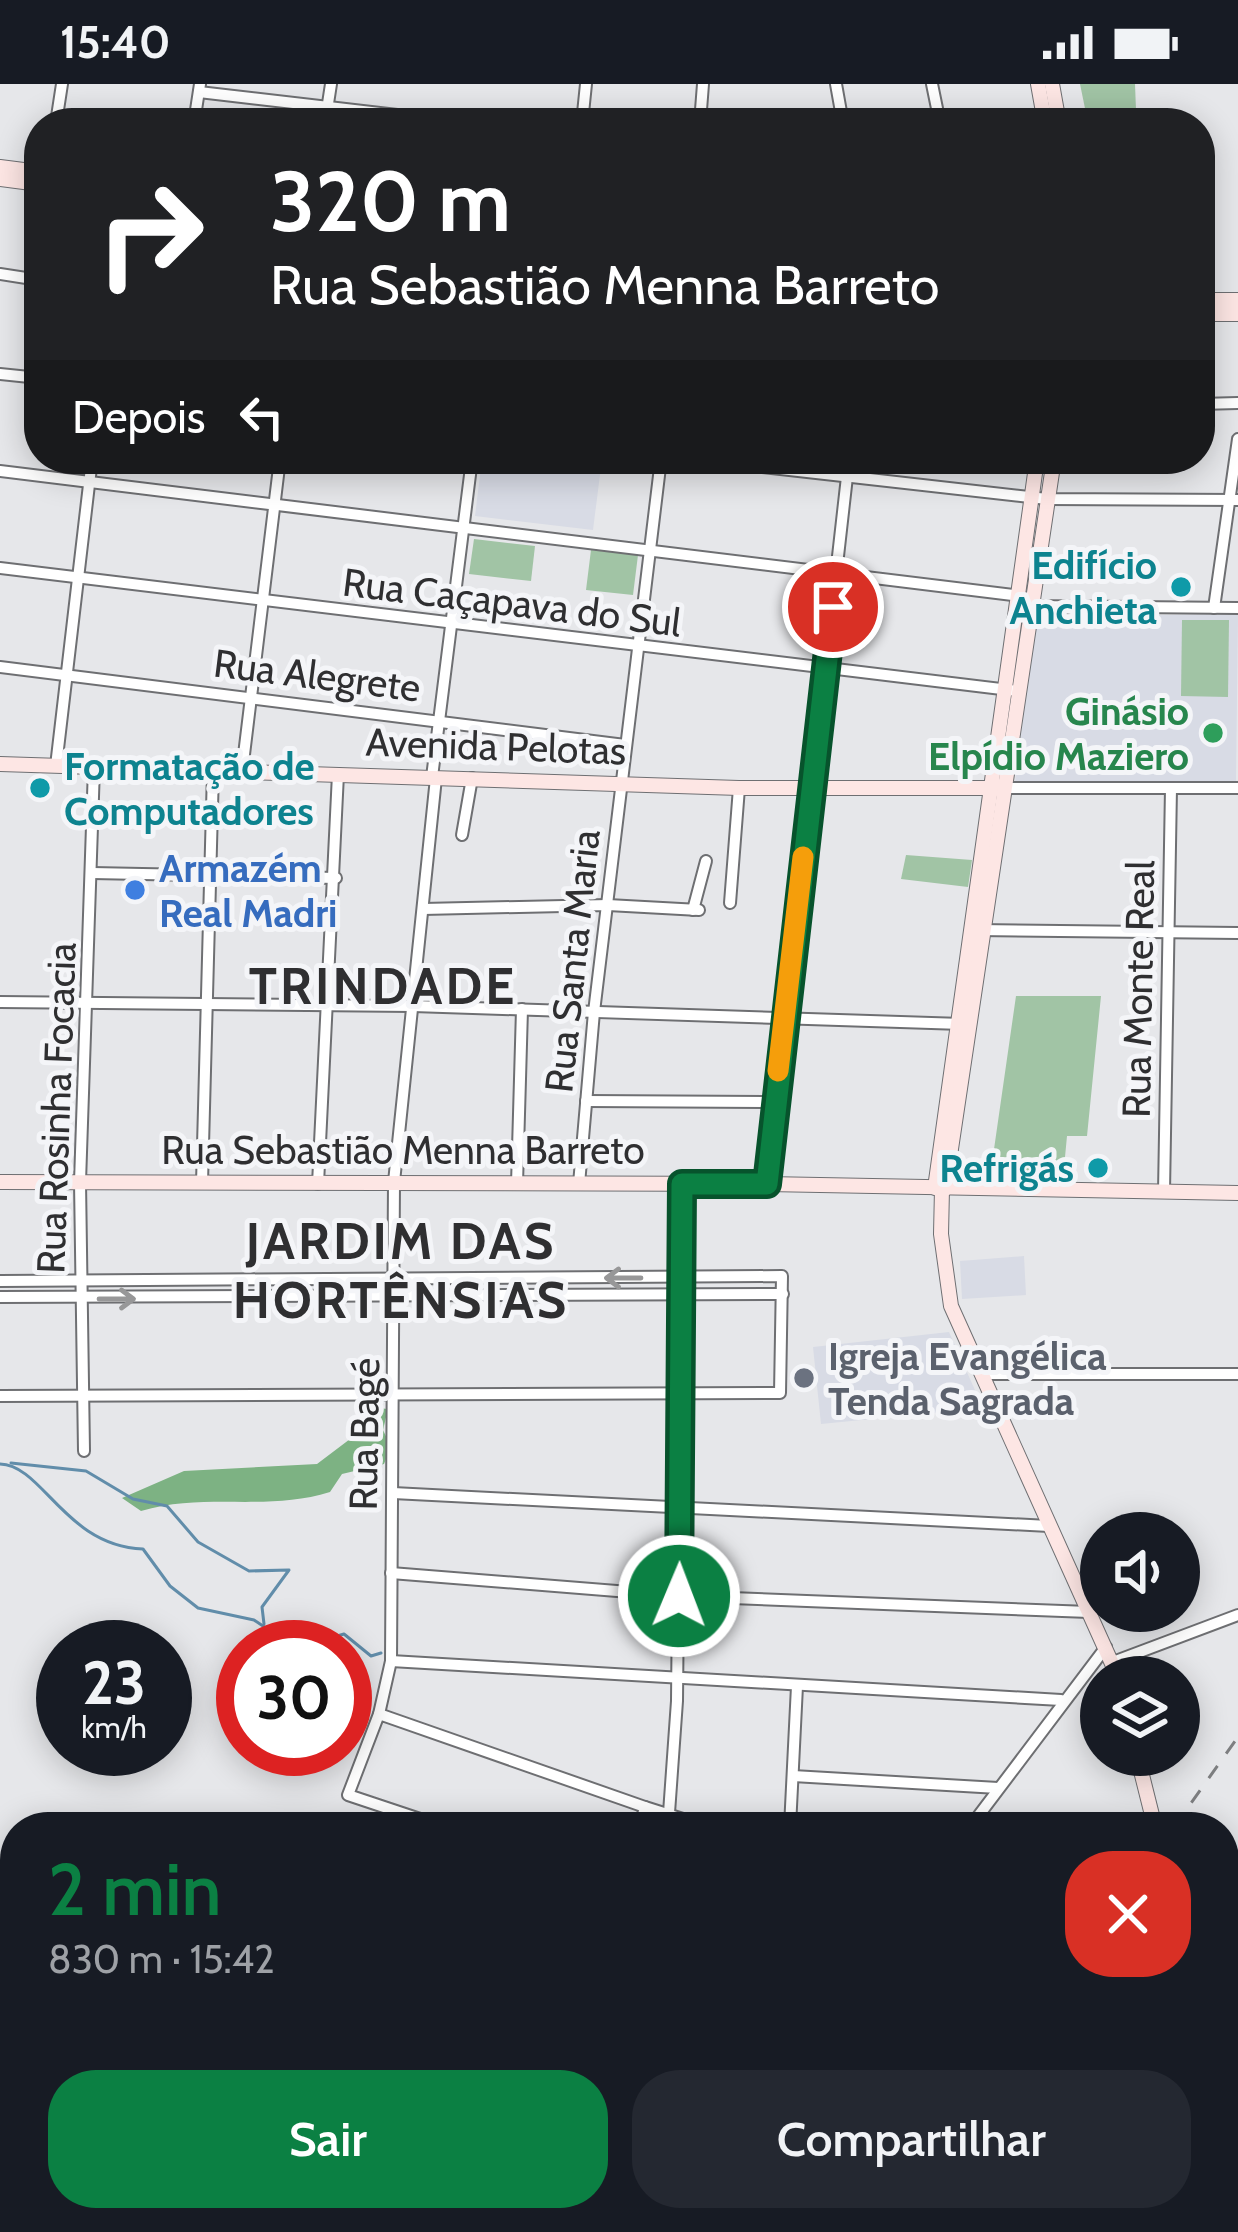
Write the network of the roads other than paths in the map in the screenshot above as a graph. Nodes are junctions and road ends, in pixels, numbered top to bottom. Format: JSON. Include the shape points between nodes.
{"nodes":[{"id":1,"x":331,"y":84,"type":"edge"},
{"id":2,"x":199,"y":88,"type":"edge"},
{"id":3,"x":327,"y":108,"type":"joint"},
{"id":4,"x":1238,"y":439,"type":"edge"},
{"id":5,"x":25,"y":474,"type":"edge"},
{"id":6,"x":91,"y":474,"type":"edge"},
{"id":7,"x":278,"y":474,"type":"edge"},
{"id":8,"x":470,"y":474,"type":"edge"},
{"id":9,"x":659,"y":474,"type":"edge"},
{"id":10,"x":829,"y":474,"type":"edge"},
{"id":11,"x":1038,"y":474,"type":"edge"},
{"id":12,"x":1049,"y":474,"type":"edge"},
{"id":13,"x":847,"y":476,"type":"junction"},
{"id":14,"x":90,"y":482,"type":"junction"},
{"id":15,"x":1040,"y":498,"type":"junction"},
{"id":16,"x":1234,"y":500,"type":"edge"},
{"id":17,"x":274,"y":506,"type":"junction"},
{"id":18,"x":464,"y":529,"type":"junction"},
{"id":19,"x":650,"y":553,"type":"junction"},
{"id":20,"x":0,"y":568,"type":"edge"},
{"id":21,"x":836,"y":575,"type":"junction"},
{"id":22,"x":78,"y":579,"type":"junction"},
{"id":23,"x":1024,"y":601,"type":"junction"},
{"id":24,"x":264,"y":602,"type":"junction"},
{"id":25,"x":1214,"y":608,"type":"junction"},
{"id":26,"x":1238,"y":608,"type":"edge"},
{"id":27,"x":452,"y":623,"type":"junction"},
{"id":28,"x":638,"y":648,"type":"junction"},
{"id":29,"x":0,"y":667,"type":"edge"},
{"id":30,"x":825,"y":671,"type":"junction"},
{"id":31,"x":66,"y":674,"type":"junction"},
{"id":32,"x":1011,"y":690,"type":"junction"},
{"id":33,"x":251,"y":696,"type":"junction"},
{"id":34,"x":439,"y":722,"type":"junction"},
{"id":35,"x":625,"y":745,"type":"junction"},
{"id":36,"x":0,"y":764,"type":"edge"},
{"id":37,"x":56,"y":766,"type":"junction"},
{"id":38,"x":94,"y":767,"type":"junction"},
{"id":39,"x":213,"y":771,"type":"junction"},
{"id":40,"x":242,"y":771,"type":"junction"},
{"id":41,"x":338,"y":774,"type":"junction"},
{"id":42,"x":434,"y":778,"type":"junction"},
{"id":43,"x":472,"y":778,"type":"junction"},
{"id":44,"x":622,"y":782,"type":"junction"},
{"id":45,"x":739,"y":788,"type":"junction"},
{"id":46,"x":1171,"y":788,"type":"junction"},
{"id":47,"x":1238,"y":788,"type":"edge"},
{"id":48,"x":811,"y":789,"type":"junction"},
{"id":49,"x":996,"y":789,"type":"junction"},
{"id":50,"x":462,"y":835,"type":"dead end"},
{"id":51,"x":706,"y":862,"type":"dead end"},
{"id":52,"x":92,"y":873,"type":"junction"},
{"id":53,"x":212,"y":874,"type":"junction"},
{"id":54,"x":336,"y":878,"type":"junction"},
{"id":55,"x":730,"y":903,"type":"dead end"},
{"id":56,"x":608,"y":905,"type":"junction"},
{"id":57,"x":423,"y":910,"type":"junction"},
{"id":58,"x":976,"y":930,"type":"junction"},
{"id":59,"x":1170,"y":932,"type":"junction"},
{"id":60,"x":1238,"y":933,"type":"edge"},
{"id":61,"x":0,"y":1002,"type":"edge"},
{"id":62,"x":89,"y":1004,"type":"junction"},
{"id":63,"x":210,"y":1005,"type":"junction"},
{"id":64,"x":330,"y":1006,"type":"junction"},
{"id":65,"x":413,"y":1006,"type":"junction"},
{"id":66,"x":522,"y":1009,"type":"junction"},
{"id":67,"x":594,"y":1012,"type":"junction"},
{"id":68,"x":784,"y":1018,"type":"junction"},
{"id":69,"x":962,"y":1024,"type":"junction"},
{"id":70,"x":586,"y":1102,"type":"junction"},
{"id":71,"x":775,"y":1102,"type":"junction"},
{"id":72,"x":0,"y":1182,"type":"edge"},
{"id":73,"x":80,"y":1182,"type":"junction"},
{"id":74,"x":202,"y":1183,"type":"junction"},
{"id":75,"x":394,"y":1183,"type":"junction"},
{"id":76,"x":318,"y":1184,"type":"junction"},
{"id":77,"x":517,"y":1184,"type":"junction"},
{"id":78,"x":579,"y":1184,"type":"junction"},
{"id":79,"x":682,"y":1184,"type":"junction"},
{"id":80,"x":767,"y":1184,"type":"junction"},
{"id":81,"x":940,"y":1189,"type":"junction"},
{"id":82,"x":1164,"y":1192,"type":"junction"},
{"id":83,"x":1238,"y":1193,"type":"edge"},
{"id":84,"x":680,"y":1277,"type":"junction"},
{"id":85,"x":578,"y":1278,"type":"junction"},
{"id":86,"x":394,"y":1279,"type":"junction"},
{"id":87,"x":81,"y":1280,"type":"junction"},
{"id":88,"x":211,"y":1280,"type":"junction"},
{"id":89,"x":301,"y":1280,"type":"junction"},
{"id":90,"x":0,"y":1281,"type":"edge"},
{"id":91,"x":680,"y":1294,"type":"junction"},
{"id":92,"x":783,"y":1294,"type":"junction"},
{"id":93,"x":578,"y":1295,"type":"junction"},
{"id":94,"x":395,"y":1297,"type":"junction"},
{"id":95,"x":0,"y":1298,"type":"edge"},
{"id":96,"x":211,"y":1298,"type":"junction"},
{"id":97,"x":301,"y":1298,"type":"junction"},
{"id":98,"x":81,"y":1299,"type":"junction"},
{"id":99,"x":983,"y":1374,"type":"junction"},
{"id":100,"x":1238,"y":1374,"type":"edge"},
{"id":101,"x":681,"y":1394,"type":"junction"},
{"id":102,"x":396,"y":1395,"type":"junction"},
{"id":103,"x":0,"y":1396,"type":"edge"},
{"id":104,"x":84,"y":1396,"type":"junction"},
{"id":105,"x":84,"y":1451,"type":"dead end"},
{"id":106,"x":394,"y":1493,"type":"junction"},
{"id":107,"x":681,"y":1508,"type":"junction"},
{"id":108,"x":1049,"y":1526,"type":"junction"},
{"id":109,"x":391,"y":1573,"type":"junction"},
{"id":110,"x":1080,"y":1593,"type":"edge"},
{"id":111,"x":679,"y":1596,"type":"junction"},
{"id":112,"x":1080,"y":1612,"type":"edge"},
{"id":113,"x":1238,"y":1615,"type":"edge"},
{"id":114,"x":1128,"y":1656,"type":"edge"},
{"id":115,"x":391,"y":1661,"type":"junction"},
{"id":116,"x":677,"y":1679,"type":"junction"},
{"id":117,"x":797,"y":1686,"type":"junction"},
{"id":118,"x":1080,"y":1686,"type":"edge"},
{"id":119,"x":1061,"y":1700,"type":"junction"},
{"id":120,"x":379,"y":1714,"type":"junction"},
{"id":121,"x":793,"y":1776,"type":"junction"},
{"id":122,"x":1142,"y":1776,"type":"edge"},
{"id":123,"x":998,"y":1788,"type":"junction"},
{"id":124,"x":645,"y":1807,"type":"junction"},
{"id":125,"x":400,"y":1812,"type":"edge"},
{"id":126,"x":644,"y":1812,"type":"edge"},
{"id":127,"x":662,"y":1812,"type":"edge"},
{"id":128,"x":669,"y":1812,"type":"edge"},
{"id":129,"x":791,"y":1812,"type":"edge"},
{"id":130,"x":981,"y":1812,"type":"edge"},
{"id":131,"x":1150,"y":1812,"type":"edge"}],
"edges":[{"from":1,"to":3,"type":"street"},
{"from":2,"to":3,"type":"street"},
{"from":4,"to":16,"type":"street"},
{"from":5,"to":14,"type":"street"},
{"from":6,"to":14,"type":"street"},
{"from":7,"to":17,"type":"street"},
{"from":8,"to":18,"type":"street","name":"Rua Bagé"},
{"from":9,"to":19,"type":"street","name":"Rua Santa Maria"},
{"from":10,"to":13,"type":"street"},
{"from":11,"to":15,"type":"main road"},
{"from":12,"to":15,"type":"main road"},
{"from":13,"to":15,"type":"street"},
{"from":13,"to":21,"type":"street"},
{"from":14,"to":17,"type":"street"},
{"from":14,"to":22,"type":"street"},
{"from":15,"to":16,"type":"street"},
{"from":15,"to":23,"type":"main road"},
{"from":16,"to":25,"type":"street"},
{"from":17,"to":18,"type":"street"},
{"from":17,"to":24,"type":"street"},
{"from":18,"to":19,"type":"street"},
{"from":18,"to":27,"type":"street","name":"Rua Bagé"},
{"from":19,"to":21,"type":"street"},
{"from":19,"to":28,"type":"street","name":"Rua Santa Maria"},
{"from":20,"to":22,"type":"street","name":"Rua Caçapava do Sul"},
{"from":21,"to":23,"type":"street"},
{"from":21,"to":30,"type":"street"},
{"from":22,"to":24,"type":"street","name":"Rua Caçapava do Sul"},
{"from":22,"to":31,"type":"street"},
{"from":23,"to":25,"type":"street"},
{"from":23,"to":32,"type":"main road"},
{"from":24,"to":27,"type":"street","name":"Rua Caçapava do Sul"},
{"from":24,"to":33,"type":"street"},
{"from":25,"to":26,"type":"street"},
{"from":27,"to":28,"type":"street","name":"Rua Caçapava do Sul"},
{"from":27,"to":34,"type":"street","name":"Rua Bagé"},
{"from":28,"to":30,"type":"street","name":"Rua Caçapava do Sul"},
{"from":28,"to":35,"type":"street","name":"Rua Santa Maria"},
{"from":29,"to":31,"type":"street","name":"Rua Alegrete"},
{"from":30,"to":32,"type":"street","name":"Rua Caçapava do Sul"},
{"from":30,"to":48,"type":"street"},
{"from":31,"to":33,"type":"street","name":"Rua Alegrete"},
{"from":31,"to":37,"type":"street"},
{"from":32,"to":49,"type":"main road"},
{"from":33,"to":34,"type":"street","name":"Rua Alegrete"},
{"from":33,"to":40,"type":"street"},
{"from":34,"to":35,"type":"street","name":"Rua Alegrete"},
{"from":34,"to":42,"type":"street","name":"Rua Bagé"},
{"from":35,"to":44,"type":"street","name":"Rua Santa Maria"},
{"from":36,"to":37,"type":"main road","name":"Avenida Pelotas"},
{"from":37,"to":38,"type":"main road","name":"Avenida Pelotas"},
{"from":38,"to":39,"type":"main road","name":"Avenida Pelotas"},
{"from":38,"to":52,"type":"street","name":"Rua Rosinha Focacia"},
{"from":39,"to":40,"type":"main road","name":"Avenida Pelotas"},
{"from":39,"to":53,"type":"street"},
{"from":40,"to":41,"type":"main road","name":"Avenida Pelotas"},
{"from":41,"to":42,"type":"main road","name":"Avenida Pelotas"},
{"from":41,"to":54,"type":"street"},
{"from":42,"to":43,"type":"main road","name":"Avenida Pelotas"},
{"from":42,"to":57,"type":"street","name":"Rua Bagé"},
{"from":43,"to":44,"type":"main road","name":"Avenida Pelotas"},
{"from":43,"to":50,"type":"street"},
{"from":44,"to":45,"type":"main road","name":"Avenida Pelotas"},
{"from":44,"to":56,"type":"street","name":"Rua Santa Maria"},
{"from":45,"to":48,"type":"main road","name":"Avenida Pelotas"},
{"from":45,"to":55,"type":"street"},
{"from":46,"to":47,"type":"street"},
{"from":46,"to":49,"type":"street"},
{"from":46,"to":59,"type":"street","name":"Rua Monte Real"},
{"from":48,"to":49,"type":"main road","name":"Avenida Pelotas"},
{"from":48,"to":68,"type":"street"},
{"from":49,"to":58,"type":"main road"},
{"from":51,"to":56,"type":"street","via":[[696,910]]},
{"from":52,"to":53,"type":"street"},
{"from":52,"to":62,"type":"street","name":"Rua Rosinha Focacia"},
{"from":53,"to":54,"type":"street"},
{"from":53,"to":63,"type":"street"},
{"from":54,"to":64,"type":"street"},
{"from":56,"to":57,"type":"street"},
{"from":56,"to":67,"type":"street","name":"Rua Santa Maria"},
{"from":57,"to":65,"type":"street","name":"Rua Bagé"},
{"from":58,"to":59,"type":"street"},
{"from":58,"to":69,"type":"main road"},
{"from":59,"to":60,"type":"street"},
{"from":59,"to":82,"type":"street","name":"Rua Monte Real"},
{"from":61,"to":62,"type":"street"},
{"from":62,"to":63,"type":"street"},
{"from":62,"to":73,"type":"street","name":"Rua Rosinha Focacia"},
{"from":63,"to":64,"type":"street"},
{"from":63,"to":74,"type":"street"},
{"from":64,"to":65,"type":"street"},
{"from":64,"to":76,"type":"street"},
{"from":65,"to":66,"type":"street"},
{"from":65,"to":75,"type":"street","name":"Rua Bagé"},
{"from":66,"to":67,"type":"street"},
{"from":66,"to":77,"type":"street"},
{"from":67,"to":68,"type":"street"},
{"from":67,"to":70,"type":"street","name":"Rua Santa Maria"},
{"from":68,"to":69,"type":"street"},
{"from":68,"to":71,"type":"street"},
{"from":69,"to":81,"type":"main road"},
{"from":70,"to":71,"type":"street"},
{"from":70,"to":78,"type":"street","name":"Rua Santa Maria"},
{"from":71,"to":80,"type":"street"},
{"from":72,"to":73,"type":"main road","name":"Rua Sebastião Menna Barreto"},
{"from":73,"to":74,"type":"main road","name":"Rua Sebastião Menna Barreto"},
{"from":73,"to":87,"type":"street","name":"Rua Rosinha Focacia"},
{"from":74,"to":76,"type":"main road","name":"Rua Sebastião Menna Barreto"},
{"from":75,"to":76,"type":"main road","name":"Rua Sebastião Menna Barreto"},
{"from":75,"to":77,"type":"main road","name":"Rua Sebastião Menna Barreto"},
{"from":75,"to":86,"type":"street","name":"Rua Bagé"},
{"from":77,"to":78,"type":"main road","name":"Rua Sebastião Menna Barreto"},
{"from":78,"to":79,"type":"main road","name":"Rua Sebastião Menna Barreto"},
{"from":79,"to":80,"type":"main road","name":"Rua Sebastião Menna Barreto"},
{"from":79,"to":84,"type":"street"},
{"from":80,"to":81,"type":"main road","name":"Rua Sebastião Menna Barreto"},
{"from":81,"to":82,"type":"main road","name":"Rua Sebastião Menna Barreto"},
{"from":81,"to":99,"type":"main road","via":[[947,1288]]},
{"from":82,"to":83,"type":"main road","name":"Rua Sebastião Menna Barreto"},
{"from":84,"to":85,"type":"street","one_way":true},
{"from":84,"to":91,"type":"street"},
{"from":84,"to":92,"type":"street","via":[[782,1276]]},
{"from":85,"to":86,"type":"street"},
{"from":85,"to":93,"type":"street"},
{"from":86,"to":89,"type":"street"},
{"from":86,"to":94,"type":"street","name":"Rua Bagé"},
{"from":87,"to":88,"type":"street"},
{"from":87,"to":90,"type":"street"},
{"from":87,"to":98,"type":"street","name":"Rua Rosinha Focacia"},
{"from":88,"to":89,"type":"street"},
{"from":88,"to":96,"type":"street"},
{"from":89,"to":97,"type":"street"},
{"from":91,"to":92,"type":"street"},
{"from":91,"to":93,"type":"street"},
{"from":91,"to":101,"type":"street"},
{"from":92,"to":101,"type":"street","via":[[780,1393]]},
{"from":93,"to":94,"type":"street"},
{"from":94,"to":97,"type":"street"},
{"from":94,"to":102,"type":"street","name":"Rua Bagé"},
{"from":95,"to":98,"type":"street"},
{"from":96,"to":97,"type":"street"},
{"from":98,"to":96,"type":"street","one_way":true},
{"from":98,"to":104,"type":"street","name":"Rua Rosinha Focacia"},
{"from":99,"to":100,"type":"street"},
{"from":99,"to":108,"type":"main road"},
{"from":101,"to":102,"type":"street"},
{"from":101,"to":107,"type":"street"},
{"from":102,"to":104,"type":"street"},
{"from":102,"to":106,"type":"street","name":"Rua Bagé"},
{"from":103,"to":104,"type":"street"},
{"from":104,"to":105,"type":"street","name":"Rua Rosinha Focacia"},
{"from":106,"to":107,"type":"street"},
{"from":106,"to":109,"type":"street","name":"Rua Bagé"},
{"from":107,"to":108,"type":"street"},
{"from":107,"to":111,"type":"street"},
{"from":108,"to":110,"type":"main road"},
{"from":109,"to":111,"type":"street"},
{"from":109,"to":115,"type":"street","name":"Rua Bagé"},
{"from":111,"to":112,"type":"street"},
{"from":111,"to":116,"type":"street"},
{"from":113,"to":114,"type":"street"},
{"from":115,"to":116,"type":"street"},
{"from":115,"to":120,"type":"street","name":"Rua Bagé"},
{"from":116,"to":117,"type":"street"},
{"from":116,"to":128,"type":"street"},
{"from":117,"to":119,"type":"street"},
{"from":117,"to":121,"type":"street"},
{"from":118,"to":119,"type":"street"},
{"from":119,"to":123,"type":"street"},
{"from":120,"to":124,"type":"street"},
{"from":120,"to":125,"type":"street","name":"Rua Bagé","via":[[348,1795]]},
{"from":121,"to":123,"type":"street"},
{"from":121,"to":129,"type":"street"},
{"from":122,"to":131,"type":"main road"},
{"from":123,"to":130,"type":"street"},
{"from":124,"to":126,"type":"street"},
{"from":124,"to":127,"type":"street"}]}
